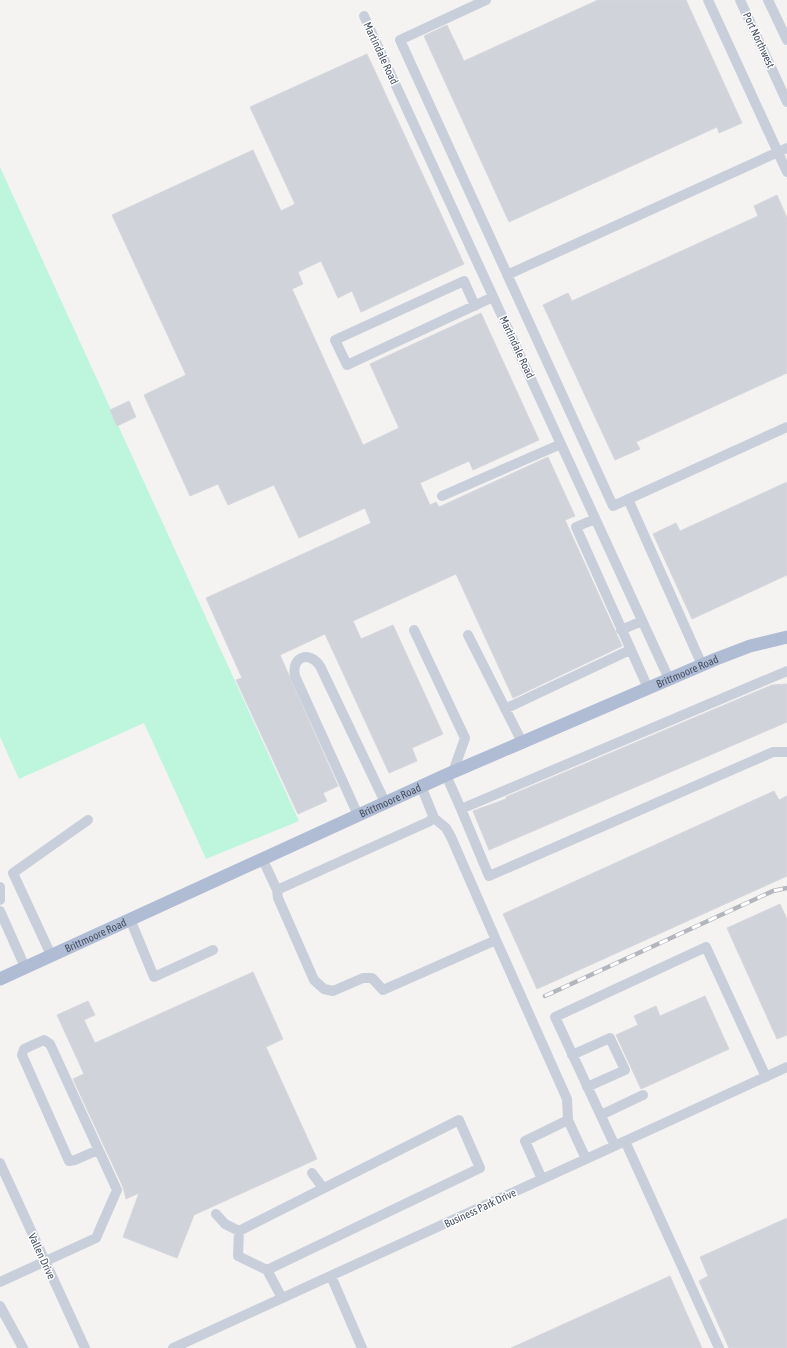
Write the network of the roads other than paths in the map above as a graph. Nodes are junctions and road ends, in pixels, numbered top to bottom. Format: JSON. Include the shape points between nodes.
{"nodes":[{"id":1,"x":486,"y":0,"type":"edge"},
{"id":2,"x":708,"y":0,"type":"edge"},
{"id":3,"x":740,"y":0,"type":"edge"},
{"id":4,"x":768,"y":0,"type":"edge"},
{"id":5,"x":364,"y":16,"type":"dead end"},
{"id":6,"x":787,"y":40,"type":"edge"},
{"id":7,"x":787,"y":102,"type":"edge"},
{"id":8,"x":782,"y":150,"type":"edge"},
{"id":9,"x":787,"y":172,"type":"edge"},
{"id":10,"x":507,"y":275,"type":"junction"},
{"id":11,"x":494,"y":297,"type":"junction"},
{"id":12,"x":475,"y":306,"type":"junction"},
{"id":13,"x":787,"y":427,"type":"edge"},
{"id":14,"x":561,"y":444,"type":"junction"},
{"id":15,"x":442,"y":496,"type":"dead end"},
{"id":16,"x":628,"y":499,"type":"junction"},
{"id":17,"x":595,"y":519,"type":"junction"},
{"id":18,"x":642,"y":621,"type":"junction"},
{"id":19,"x":414,"y":630,"type":"dead end"},
{"id":20,"x":622,"y":630,"type":"junction"},
{"id":21,"x":468,"y":635,"type":"dead end"},
{"id":22,"x":787,"y":637,"type":"edge"},
{"id":23,"x":630,"y":650,"type":"junction"},
{"id":24,"x":702,"y":665,"type":"junction"},
{"id":25,"x":787,"y":671,"type":"edge"},
{"id":26,"x":669,"y":679,"type":"junction"},
{"id":27,"x":648,"y":688,"type":"junction"},
{"id":28,"x":505,"y":708,"type":"junction"},
{"id":29,"x":522,"y":742,"type":"junction"},
{"id":30,"x":787,"y":752,"type":"edge"},
{"id":31,"x":449,"y":773,"type":"junction"},
{"id":32,"x":420,"y":786,"type":"junction"},
{"id":33,"x":385,"y":802,"type":"junction"},
{"id":34,"x":461,"y":809,"type":"junction"},
{"id":35,"x":358,"y":815,"type":"junction"},
{"id":36,"x":434,"y":818,"type":"junction"},
{"id":37,"x":88,"y":820,"type":"dead end"},
{"id":38,"x":262,"y":858,"type":"junction"},
{"id":39,"x":0,"y":887,"type":"edge"},
{"id":40,"x":277,"y":890,"type":"junction"},
{"id":41,"x":0,"y":900,"type":"edge"},
{"id":42,"x":0,"y":911,"type":"edge"},
{"id":43,"x":130,"y":919,"type":"junction"},
{"id":44,"x":496,"y":940,"type":"junction"},
{"id":45,"x":213,"y":950,"type":"dead end"},
{"id":46,"x":51,"y":955,"type":"junction"},
{"id":47,"x":25,"y":967,"type":"junction"},
{"id":48,"x":0,"y":978,"type":"edge"},
{"id":49,"x":572,"y":1055,"type":"junction"},
{"id":50,"x":787,"y":1067,"type":"edge"},
{"id":51,"x":766,"y":1077,"type":"junction"},
{"id":52,"x":588,"y":1087,"type":"junction"},
{"id":53,"x":643,"y":1095,"type":"dead end"},
{"id":54,"x":601,"y":1115,"type":"junction"},
{"id":55,"x":568,"y":1120,"type":"junction"},
{"id":56,"x":625,"y":1141,"type":"junction"},
{"id":57,"x":615,"y":1146,"type":"junction"},
{"id":58,"x":98,"y":1150,"type":"junction"},
{"id":59,"x":586,"y":1159,"type":"junction"},
{"id":60,"x":0,"y":1164,"type":"edge"},
{"id":61,"x":312,"y":1173,"type":"dead end"},
{"id":62,"x":542,"y":1179,"type":"junction"},
{"id":63,"x":323,"y":1188,"type":"junction"},
{"id":64,"x":216,"y":1214,"type":"dead end"},
{"id":65,"x":239,"y":1231,"type":"junction"},
{"id":66,"x":44,"y":1260,"type":"junction"},
{"id":67,"x":267,"y":1270,"type":"junction"},
{"id":68,"x":331,"y":1276,"type":"junction"},
{"id":69,"x":0,"y":1282,"type":"edge"},
{"id":70,"x":282,"y":1298,"type":"junction"},
{"id":71,"x":0,"y":1306,"type":"edge"},
{"id":72,"x":23,"y":1348,"type":"edge"},
{"id":73,"x":85,"y":1348,"type":"edge"},
{"id":74,"x":172,"y":1348,"type":"edge"},
{"id":75,"x":362,"y":1348,"type":"edge"},
{"id":76,"x":719,"y":1348,"type":"edge"}],
"edges":[{"from":1,"to":10,"type":"street","via":[[400,40]]},
{"from":2,"to":8,"type":"street"},
{"from":3,"to":7,"type":"street","name":"Port Northwest"},
{"from":4,"to":6,"type":"street"},
{"from":5,"to":11,"type":"street","name":"Martindale Road"},
{"from":8,"to":9,"type":"street"},
{"from":8,"to":10,"type":"street"},
{"from":10,"to":16,"type":"street","via":[[613,506]]},
{"from":11,"to":12,"type":"street"},
{"from":11,"to":14,"type":"street","name":"Martindale Road"},
{"from":12,"to":12,"type":"street","via":[[464,281],[335,340],[347,365]]},
{"from":13,"to":16,"type":"street"},
{"from":14,"to":15,"type":"street"},
{"from":14,"to":17,"type":"street","name":"Martindale Road"},
{"from":16,"to":24,"type":"street"},
{"from":17,"to":18,"type":"street","name":"Martindale Road"},
{"from":17,"to":20,"type":"street","via":[[576,527]]},
{"from":18,"to":20,"type":"street"},
{"from":18,"to":26,"type":"street","name":"Martindale Road"},
{"from":19,"to":31,"type":"street","via":[[465,738]]},
{"from":20,"to":23,"type":"street"},
{"from":21,"to":28,"type":"street"},
{"from":22,"to":24,"type":"main road","name":"Brittmoore Road","via":[[750,646]]},
{"from":23,"to":27,"type":"street"},
{"from":23,"to":28,"type":"street"},
{"from":24,"to":26,"type":"main road","name":"Brittmoore Road"},
{"from":25,"to":34,"type":"street"},
{"from":26,"to":27,"type":"main road","name":"Brittmoore Road"},
{"from":27,"to":29,"type":"main road","name":"Brittmoore Road"},
{"from":28,"to":29,"type":"street"},
{"from":29,"to":31,"type":"main road","name":"Brittmoore Road"},
{"from":30,"to":34,"type":"street","via":[[773,752],[489,876]]},
{"from":31,"to":32,"type":"main road","name":"Brittmoore Road"},
{"from":31,"to":34,"type":"street"},
{"from":32,"to":33,"type":"main road","name":"Brittmoore Road"},
{"from":32,"to":36,"type":"street"},
{"from":33,"to":35,"type":"main road","name":"Brittmoore Road"},
{"from":33,"to":35,"type":"street","via":[[320,666],[311,657],[302,658],[296,663],[295,676]]},
{"from":35,"to":38,"type":"main road","name":"Brittmoore Road"},
{"from":36,"to":40,"type":"street"},
{"from":36,"to":44,"type":"street","via":[[446,828],[451,837]]},
{"from":37,"to":46,"type":"street","via":[[14,873]]},
{"from":38,"to":40,"type":"street"},
{"from":38,"to":43,"type":"main road","name":"Brittmoore Road"},
{"from":39,"to":41,"type":"street"},
{"from":40,"to":44,"type":"street","via":[[278,898],[314,980],[324,989],[333,991],[363,978],[372,978],[383,990]]},
{"from":42,"to":47,"type":"street"},
{"from":43,"to":45,"type":"street","via":[[154,977]]},
{"from":43,"to":46,"type":"main road","name":"Brittmoore Road"},
{"from":44,"to":55,"type":"street","via":[[567,1099]]},
{"from":46,"to":47,"type":"main road","name":"Brittmoore Road"},
{"from":47,"to":48,"type":"main road","name":"Brittmoore Road"},
{"from":49,"to":51,"type":"street","via":[[554,1018],[706,947]]},
{"from":49,"to":52,"type":"street"},
{"from":49,"to":52,"type":"street","via":[[610,1038],[625,1070]]},
{"from":50,"to":51,"type":"street","name":"Business Park Drive"},
{"from":51,"to":56,"type":"street","name":"Business Park Drive"},
{"from":52,"to":54,"type":"street"},
{"from":53,"to":54,"type":"street"},
{"from":54,"to":57,"type":"street"},
{"from":55,"to":59,"type":"street"},
{"from":55,"to":62,"type":"street","via":[[525,1141]]},
{"from":56,"to":57,"type":"street","name":"Business Park Drive"},
{"from":56,"to":76,"type":"street"},
{"from":57,"to":59,"type":"street","name":"Business Park Drive"},
{"from":58,"to":58,"type":"street","via":[[50,1044],[44,1040],[24,1049],[22,1055],[69,1160]]},
{"from":58,"to":66,"type":"street","via":[[116,1190],[96,1238]]},
{"from":59,"to":62,"type":"street","name":"Business Park Drive"},
{"from":60,"to":66,"type":"street","name":"Vallen Drive"},
{"from":61,"to":63,"type":"street"},
{"from":62,"to":68,"type":"street","name":"Business Park Drive"},
{"from":63,"to":65,"type":"street"},
{"from":63,"to":67,"type":"street","via":[[459,1120],[480,1168]]},
{"from":64,"to":65,"type":"street","via":[[225,1224]]},
{"from":65,"to":67,"type":"street","via":[[238,1256]]},
{"from":66,"to":69,"type":"street"},
{"from":66,"to":73,"type":"street","name":"Vallen Drive"},
{"from":67,"to":70,"type":"street"},
{"from":68,"to":70,"type":"street","name":"Business Park Drive"},
{"from":68,"to":75,"type":"street"},
{"from":70,"to":74,"type":"street","name":"Business Park Drive"},
{"from":71,"to":72,"type":"street"}]}
